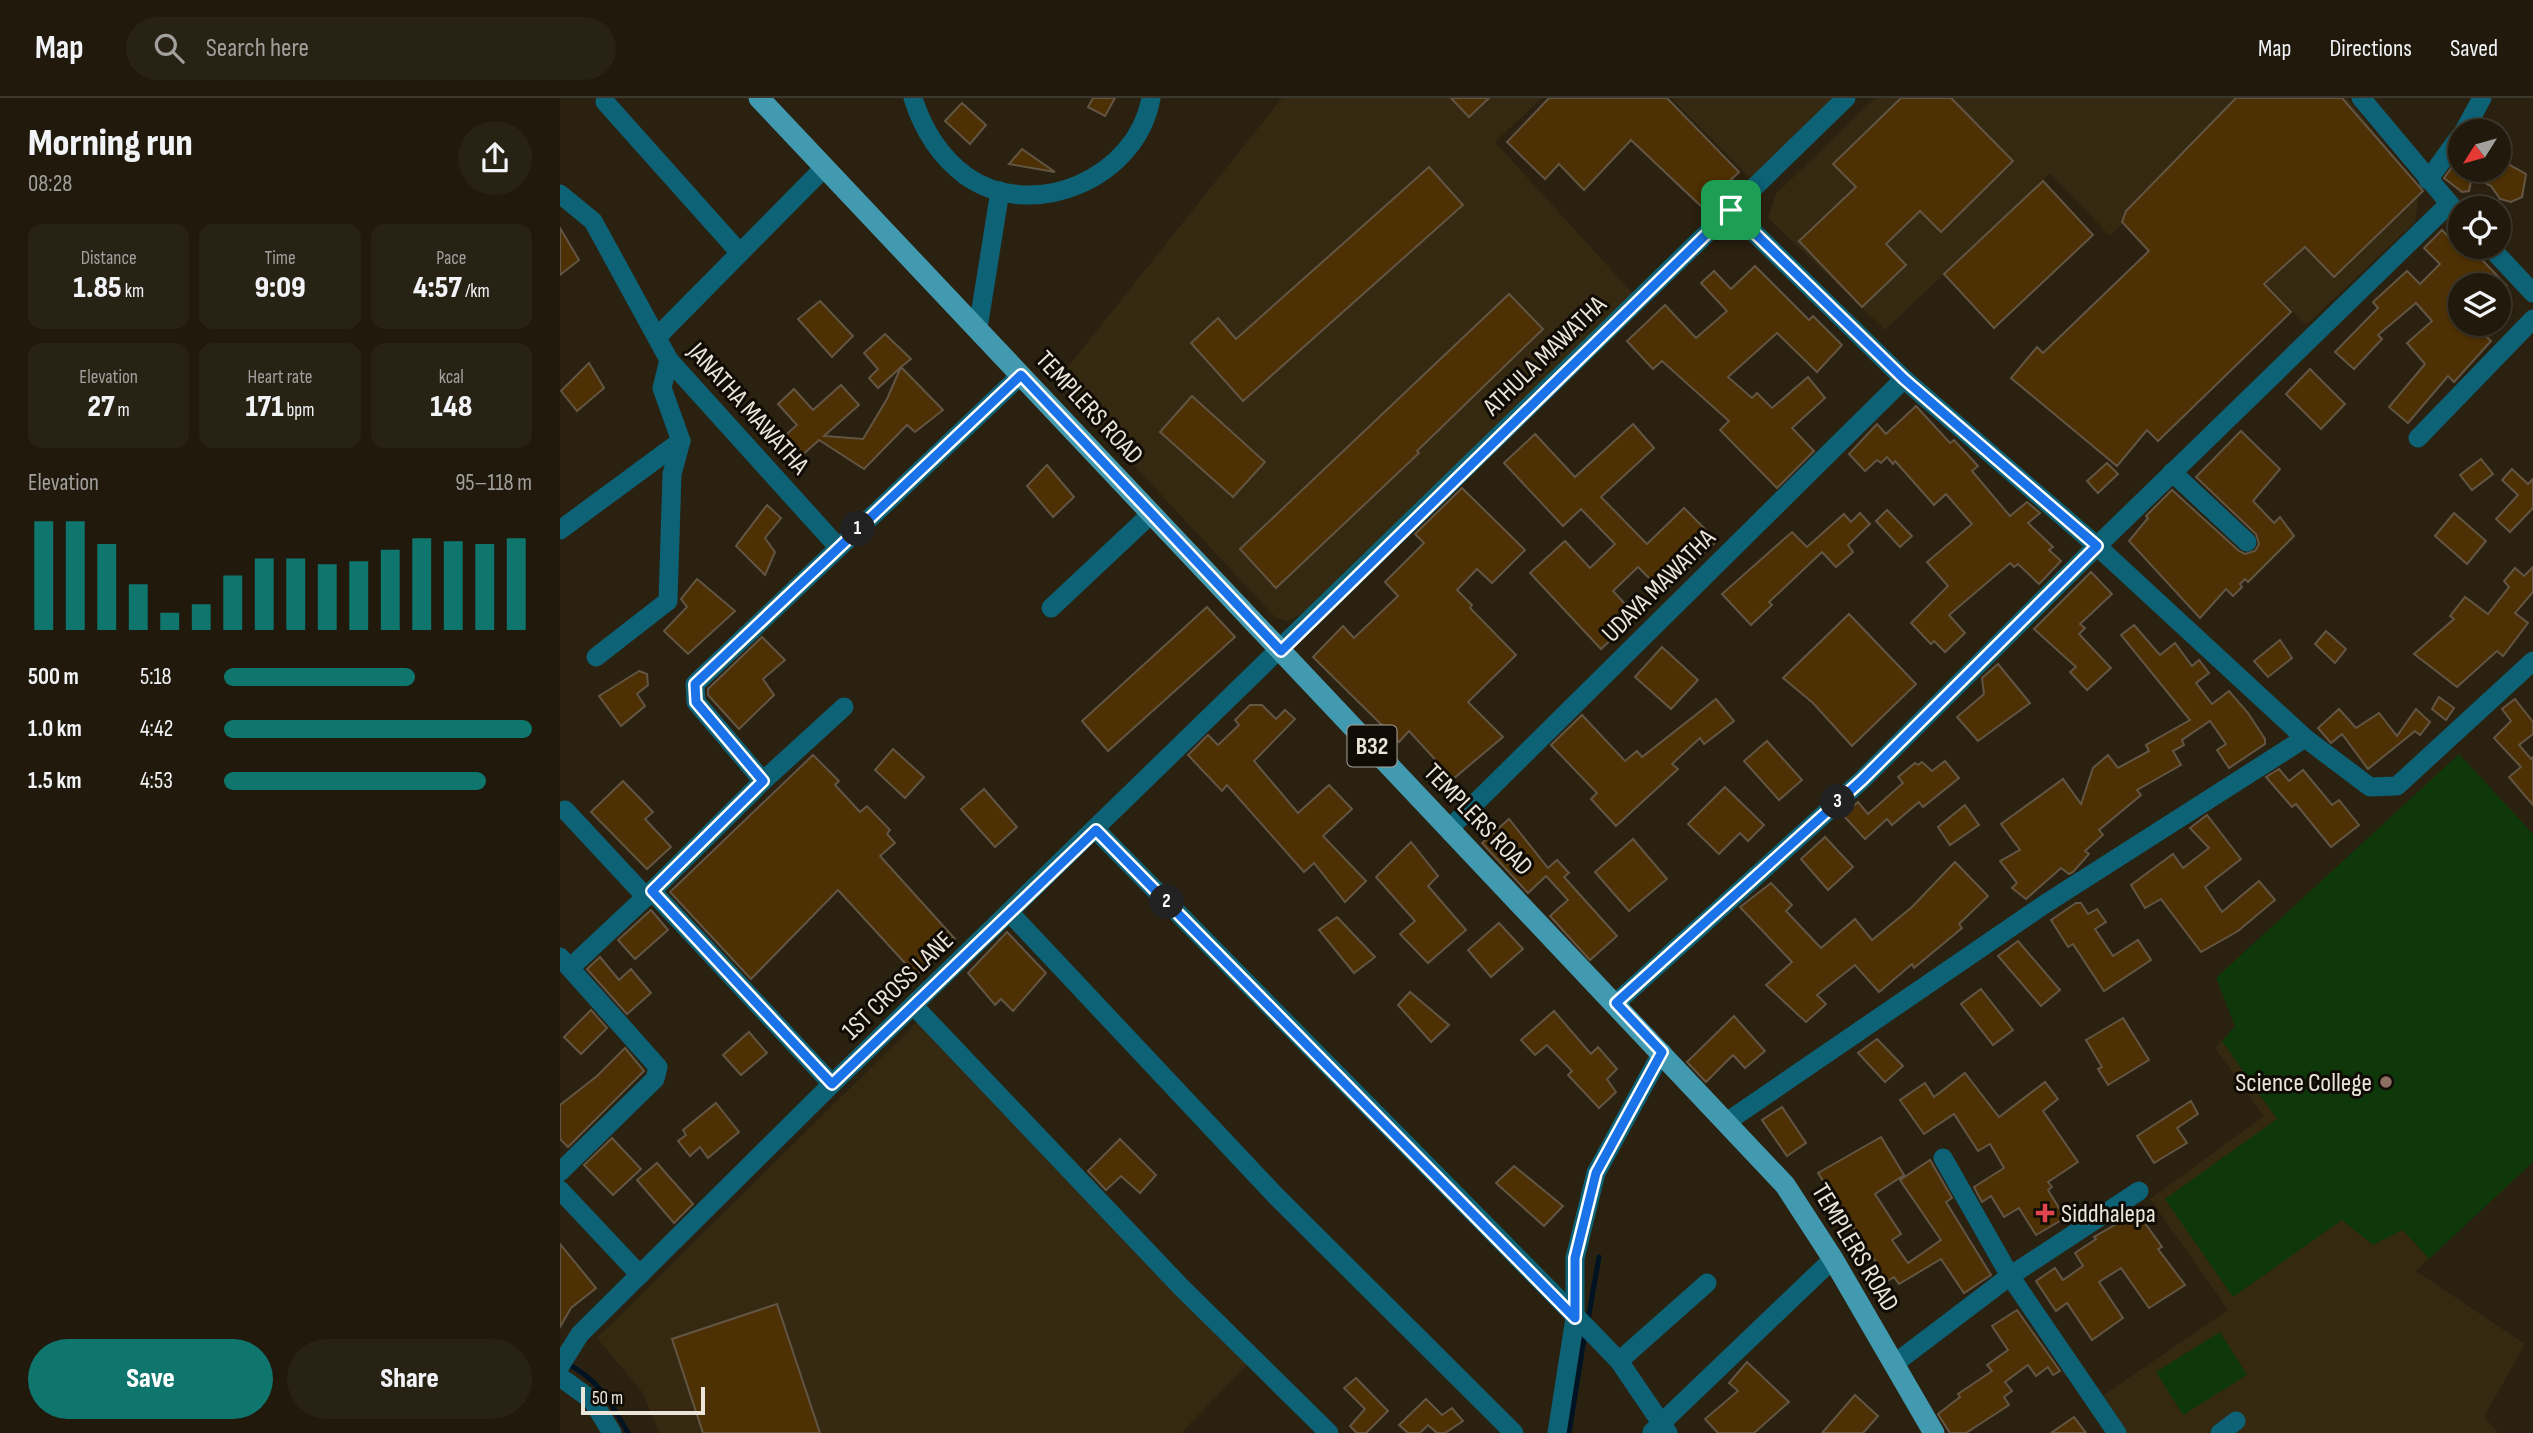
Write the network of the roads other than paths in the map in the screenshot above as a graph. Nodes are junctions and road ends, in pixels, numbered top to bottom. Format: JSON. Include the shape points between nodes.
{"nodes":[{"id":1,"x":759,"y":98,"type":"edge"},
{"id":2,"x":914,"y":98,"type":"edge"},
{"id":3,"x":1151,"y":98,"type":"edge"},
{"id":4,"x":1846,"y":98,"type":"edge"},
{"id":5,"x":2361,"y":98,"type":"edge"},
{"id":6,"x":2482,"y":98,"type":"edge"},
{"id":7,"x":605,"y":103,"type":"dead end"},
{"id":8,"x":2470,"y":119,"type":"edge"},
{"id":9,"x":2448,"y":152,"type":"edge"},
{"id":10,"x":825,"y":167,"type":"junction"},
{"id":11,"x":2428,"y":180,"type":"junction"},
{"id":12,"x":1000,"y":191,"type":"junction"},
{"id":13,"x":560,"y":194,"type":"edge"},
{"id":14,"x":2448,"y":202,"type":"edge"},
{"id":15,"x":1731,"y":210,"type":"junction"},
{"id":16,"x":2448,"y":216,"type":"edge"},
{"id":17,"x":740,"y":253,"type":"junction"},
{"id":18,"x":2501,"y":259,"type":"edge"},
{"id":19,"x":2533,"y":293,"type":"edge"},
{"id":20,"x":2533,"y":319,"type":"edge"},
{"id":21,"x":978,"y":328,"type":"junction"},
{"id":22,"x":657,"y":337,"type":"junction"},
{"id":23,"x":669,"y":360,"type":"junction"},
{"id":24,"x":1021,"y":375,"type":"junction"},
{"id":25,"x":1904,"y":379,"type":"junction"},
{"id":26,"x":2418,"y":438,"type":"dead end"},
{"id":27,"x":681,"y":442,"type":"junction"},
{"id":28,"x":2172,"y":472,"type":"junction"},
{"id":29,"x":1152,"y":514,"type":"junction"},
{"id":30,"x":560,"y":530,"type":"edge"},
{"id":31,"x":2247,"y":542,"type":"dead end"},
{"id":32,"x":2097,"y":546,"type":"junction"},
{"id":33,"x":838,"y":547,"type":"junction"},
{"id":34,"x":1051,"y":608,"type":"dead end"},
{"id":35,"x":1281,"y":651,"type":"junction"},
{"id":36,"x":596,"y":657,"type":"dead end"},
{"id":37,"x":2533,"y":661,"type":"edge"},
{"id":38,"x":844,"y":707,"type":"dead end"},
{"id":39,"x":2305,"y":738,"type":"junction"},
{"id":40,"x":763,"y":781,"type":"junction"},
{"id":41,"x":565,"y":810,"type":"dead end"},
{"id":42,"x":1450,"y":828,"type":"junction"},
{"id":43,"x":1096,"y":830,"type":"junction"},
{"id":44,"x":649,"y":894,"type":"junction"},
{"id":45,"x":1010,"y":914,"type":"junction"},
{"id":46,"x":565,"y":962,"type":"edge"},
{"id":47,"x":1616,"y":1003,"type":"junction"},
{"id":48,"x":914,"y":1006,"type":"junction"},
{"id":49,"x":1662,"y":1052,"type":"junction"},
{"id":50,"x":832,"y":1084,"type":"junction"},
{"id":51,"x":1728,"y":1121,"type":"junction"},
{"id":52,"x":1943,"y":1158,"type":"dead end"},
{"id":53,"x":560,"y":1172,"type":"edge"},
{"id":54,"x":560,"y":1190,"type":"edge"},
{"id":55,"x":2139,"y":1191,"type":"dead end"},
{"id":56,"x":1833,"y":1259,"type":"junction"},
{"id":57,"x":640,"y":1275,"type":"junction"},
{"id":58,"x":2010,"y":1276,"type":"junction"},
{"id":59,"x":1707,"y":1283,"type":"dead end"},
{"id":60,"x":1584,"y":1326,"type":"junction"},
{"id":61,"x":563,"y":1355,"type":"edge"},
{"id":62,"x":1619,"y":1361,"type":"junction"},
{"id":63,"x":1894,"y":1364,"type":"junction"},
{"id":64,"x":560,"y":1377,"type":"edge"},
{"id":65,"x":2236,"y":1421,"type":"dead end"},
{"id":66,"x":1660,"y":1430,"type":"edge"},
{"id":67,"x":612,"y":1433,"type":"edge"},
{"id":68,"x":1329,"y":1433,"type":"edge"},
{"id":69,"x":1514,"y":1433,"type":"edge"},
{"id":70,"x":1557,"y":1433,"type":"edge"},
{"id":71,"x":1934,"y":1433,"type":"edge"},
{"id":72,"x":2117,"y":1433,"type":"edge"},
{"id":73,"x":2220,"y":1433,"type":"edge"}],
"edges":[{"from":1,"to":10,"type":"main road","name":"TEMPLERS ROAD","number":"B32"},
{"from":2,"to":12,"type":"street","via":[[922,124],[941,154],[968,177]]},
{"from":3,"to":12,"type":"street","via":[[1136,137],[1117,162],[1091,180],[1062,191],[1031,195]]},
{"from":4,"to":15,"type":"street","name":"ATHULA MAWATHA"},
{"from":5,"to":11,"type":"street"},
{"from":6,"to":8,"type":"street"},
{"from":7,"to":17,"type":"street"},
{"from":9,"to":11,"type":"street"},
{"from":10,"to":17,"type":"street"},
{"from":10,"to":21,"type":"main road","name":"TEMPLERS ROAD","number":"B32"},
{"from":11,"to":14,"type":"street"},
{"from":12,"to":21,"type":"street"},
{"from":13,"to":22,"type":"street","name":"JANATHA MAWATHA","via":[[593,221]]},
{"from":15,"to":25,"type":"street"},
{"from":15,"to":35,"type":"street","name":"ATHULA MAWATHA"},
{"from":16,"to":28,"type":"street"},
{"from":17,"to":22,"type":"street"},
{"from":18,"to":19,"type":"street"},
{"from":20,"to":26,"type":"street"},
{"from":21,"to":24,"type":"main road","name":"TEMPLERS ROAD","number":"B32"},
{"from":22,"to":23,"type":"street","name":"JANATHA MAWATHA"},
{"from":23,"to":27,"type":"street","via":[[662,388]]},
{"from":23,"to":33,"type":"street","name":"JANATHA MAWATHA"},
{"from":24,"to":29,"type":"main road","name":"TEMPLERS ROAD","number":"B32"},
{"from":24,"to":33,"type":"street"},
{"from":25,"to":32,"type":"street"},
{"from":25,"to":42,"type":"street","name":"UDAYA MAWATHA"},
{"from":27,"to":30,"type":"street"},
{"from":27,"to":36,"type":"street","via":[[672,474],[668,601]]},
{"from":28,"to":31,"type":"street"},
{"from":28,"to":32,"type":"street"},
{"from":29,"to":34,"type":"street"},
{"from":29,"to":35,"type":"main road","name":"TEMPLERS ROAD","number":"B32"},
{"from":32,"to":39,"type":"street"},
{"from":32,"to":47,"type":"street","via":[[1862,780]]},
{"from":33,"to":40,"type":"street","via":[[695,684],[696,702]]},
{"from":35,"to":42,"type":"main road","name":"TEMPLERS ROAD","number":"B32"},
{"from":35,"to":43,"type":"street","name":"1ST CROSS LANE"},
{"from":37,"to":39,"type":"street","via":[[2397,786],[2370,787]]},
{"from":38,"to":40,"type":"street"},
{"from":39,"to":51,"type":"street","via":[[2045,904]]},
{"from":40,"to":44,"type":"street"},
{"from":41,"to":44,"type":"street"},
{"from":42,"to":47,"type":"main road","name":"TEMPLERS ROAD","number":"B32"},
{"from":43,"to":45,"type":"street","name":"1ST CROSS LANE"},
{"from":43,"to":60,"type":"street"},
{"from":44,"to":46,"type":"street"},
{"from":44,"to":50,"type":"street"},
{"from":45,"to":48,"type":"street","name":"1ST CROSS LANE"},
{"from":45,"to":69,"type":"street","via":[[1275,1195]]},
{"from":46,"to":53,"type":"street","via":[[658,1067],[655,1079]]},
{"from":47,"to":49,"type":"main road","name":"TEMPLERS ROAD","number":"B32"},
{"from":48,"to":50,"type":"street","name":"1ST CROSS LANE"},
{"from":48,"to":68,"type":"street","via":[[1181,1287]]},
{"from":49,"to":51,"type":"main road","name":"TEMPLERS ROAD","number":"B32"},
{"from":49,"to":60,"type":"street","via":[[1596,1173],[1575,1258]]},
{"from":50,"to":57,"type":"street","name":"1ST CROSS LANE"},
{"from":51,"to":56,"type":"main road","name":"TEMPLERS ROAD","number":"B32","via":[[1785,1185]]},
{"from":52,"to":58,"type":"street"},
{"from":54,"to":57,"type":"street"},
{"from":55,"to":58,"type":"street"},
{"from":56,"to":63,"type":"main road","name":"TEMPLERS ROAD","number":"B32"},
{"from":56,"to":66,"type":"street"},
{"from":57,"to":61,"type":"street","name":"1ST CROSS LANE"},
{"from":58,"to":63,"type":"street"},
{"from":58,"to":72,"type":"street"},
{"from":59,"to":62,"type":"street"},
{"from":60,"to":62,"type":"street"},
{"from":60,"to":70,"type":"street"},
{"from":62,"to":66,"type":"street"},
{"from":63,"to":71,"type":"main road","name":"TEMPLERS ROAD","number":"B32"},
{"from":64,"to":67,"type":"street","via":[[592,1399]]},
{"from":65,"to":73,"type":"street"}]}
